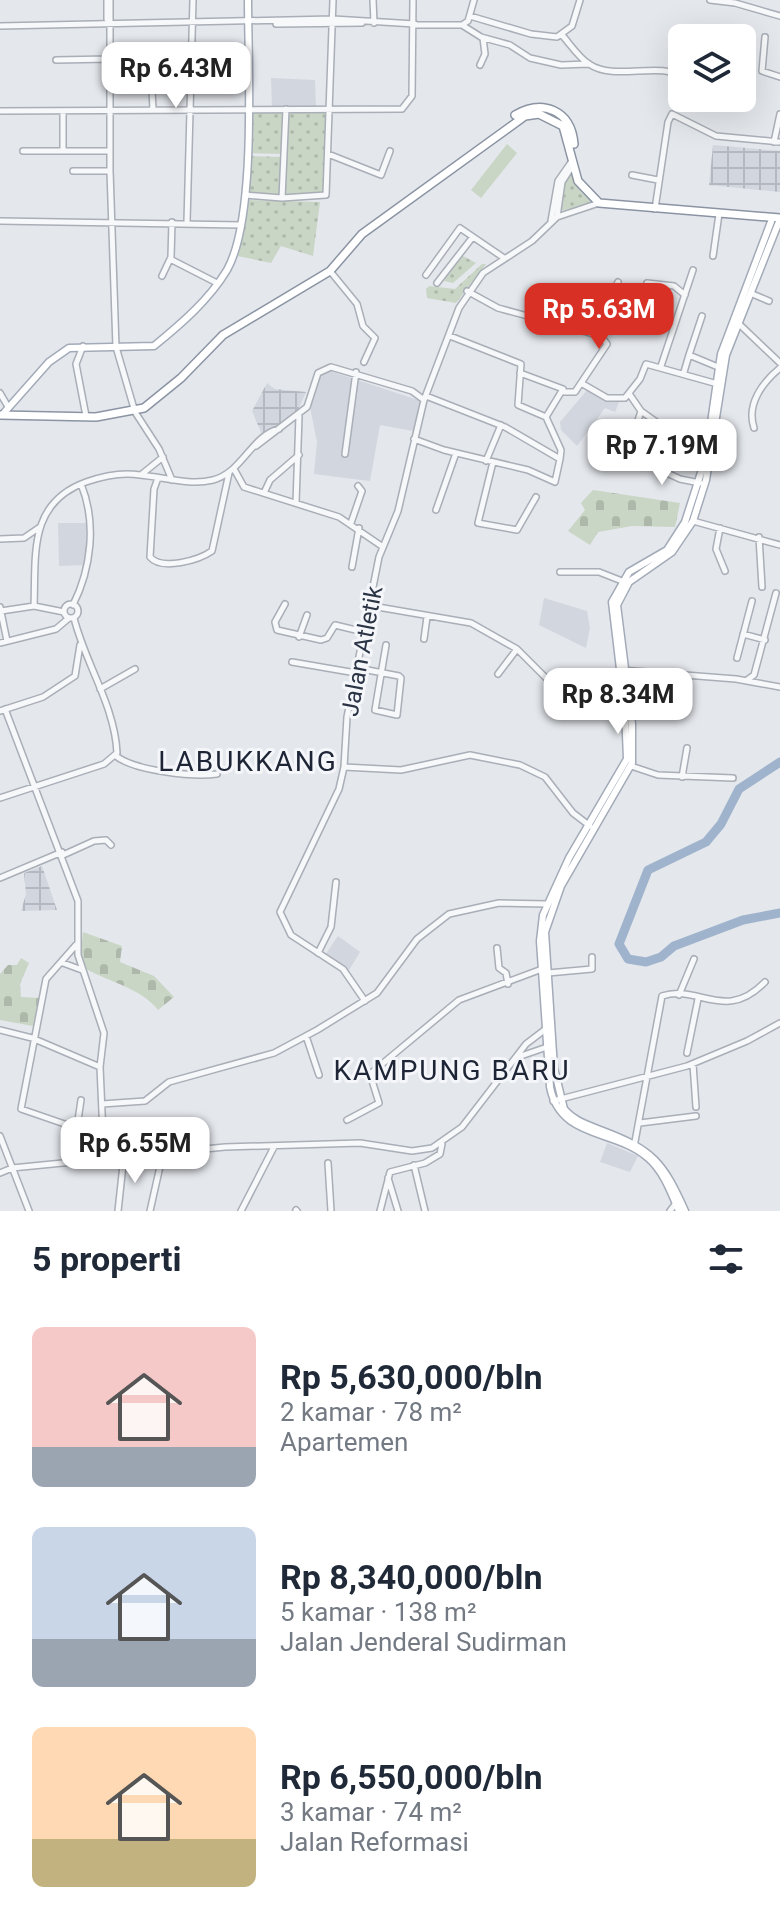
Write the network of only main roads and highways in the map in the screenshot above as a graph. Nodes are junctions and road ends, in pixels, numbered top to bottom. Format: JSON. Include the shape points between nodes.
{"nodes":[{"id":1,"x":248,"y":0,"type":"edge"},
{"id":2,"x":777,"y":219,"type":"edge"},
{"id":3,"x":735,"y":321,"type":"junction"},
{"id":4,"x":724,"y":353,"type":"junction"},
{"id":5,"x":14,"y":399,"type":"junction"},
{"id":6,"x":1,"y":415,"type":"edge"},
{"id":7,"x":16,"y":416,"type":"junction"},
{"id":8,"x":702,"y":484,"type":"junction"},
{"id":9,"x":623,"y":670,"type":"junction"},
{"id":10,"x":628,"y":711,"type":"junction"},
{"id":11,"x":576,"y":853,"type":"junction"},
{"id":12,"x":546,"y":970,"type":"junction"},
{"id":13,"x":550,"y":1027,"type":"junction"},
{"id":14,"x":556,"y":1099,"type":"junction"},
{"id":15,"x":634,"y":1145,"type":"junction"},
{"id":16,"x":682,"y":1211,"type":"edge"}],
"edges":[{"from":1,"to":5,"type":"main road","via":[[245,195],[235,252],[217,283],[154,346],[83,346],[57,356]]},
{"from":2,"to":3,"type":"main road"},
{"from":2,"to":3,"type":"main road"},
{"from":2,"to":7,"type":"highway","via":[[599,203],[584,190],[563,126],[539,114],[520,118],[362,234],[330,271],[223,335],[164,392],[135,412]]},
{"from":3,"to":4,"type":"main road"},
{"from":4,"to":8,"type":"main road"},
{"from":4,"to":8,"type":"main road","via":[[714,383]]},
{"from":5,"to":6,"type":"main road"},
{"from":5,"to":7,"type":"main road"},
{"from":6,"to":7,"type":"highway"},
{"from":8,"to":9,"type":"main road","via":[[693,521],[672,552],[638,574],[620,596]]},
{"from":8,"to":9,"type":"main road","via":[[673,544],[622,581],[612,607]]},
{"from":9,"to":10,"type":"main road"},
{"from":10,"to":11,"type":"main road","via":[[625,766]]},
{"from":10,"to":11,"type":"main road","via":[[631,766]]},
{"from":11,"to":12,"type":"main road","via":[[549,915]]},
{"from":11,"to":12,"type":"main road","via":[[547,904],[540,928]]},
{"from":12,"to":13,"type":"main road"},
{"from":13,"to":14,"type":"main road"},
{"from":13,"to":14,"type":"main road","via":[[547,1047]]},
{"from":14,"to":15,"type":"main road","via":[[576,1126]]},
{"from":15,"to":16,"type":"main road","via":[[655,1165]]},
{"from":15,"to":16,"type":"main road","via":[[660,1162]]}]}
